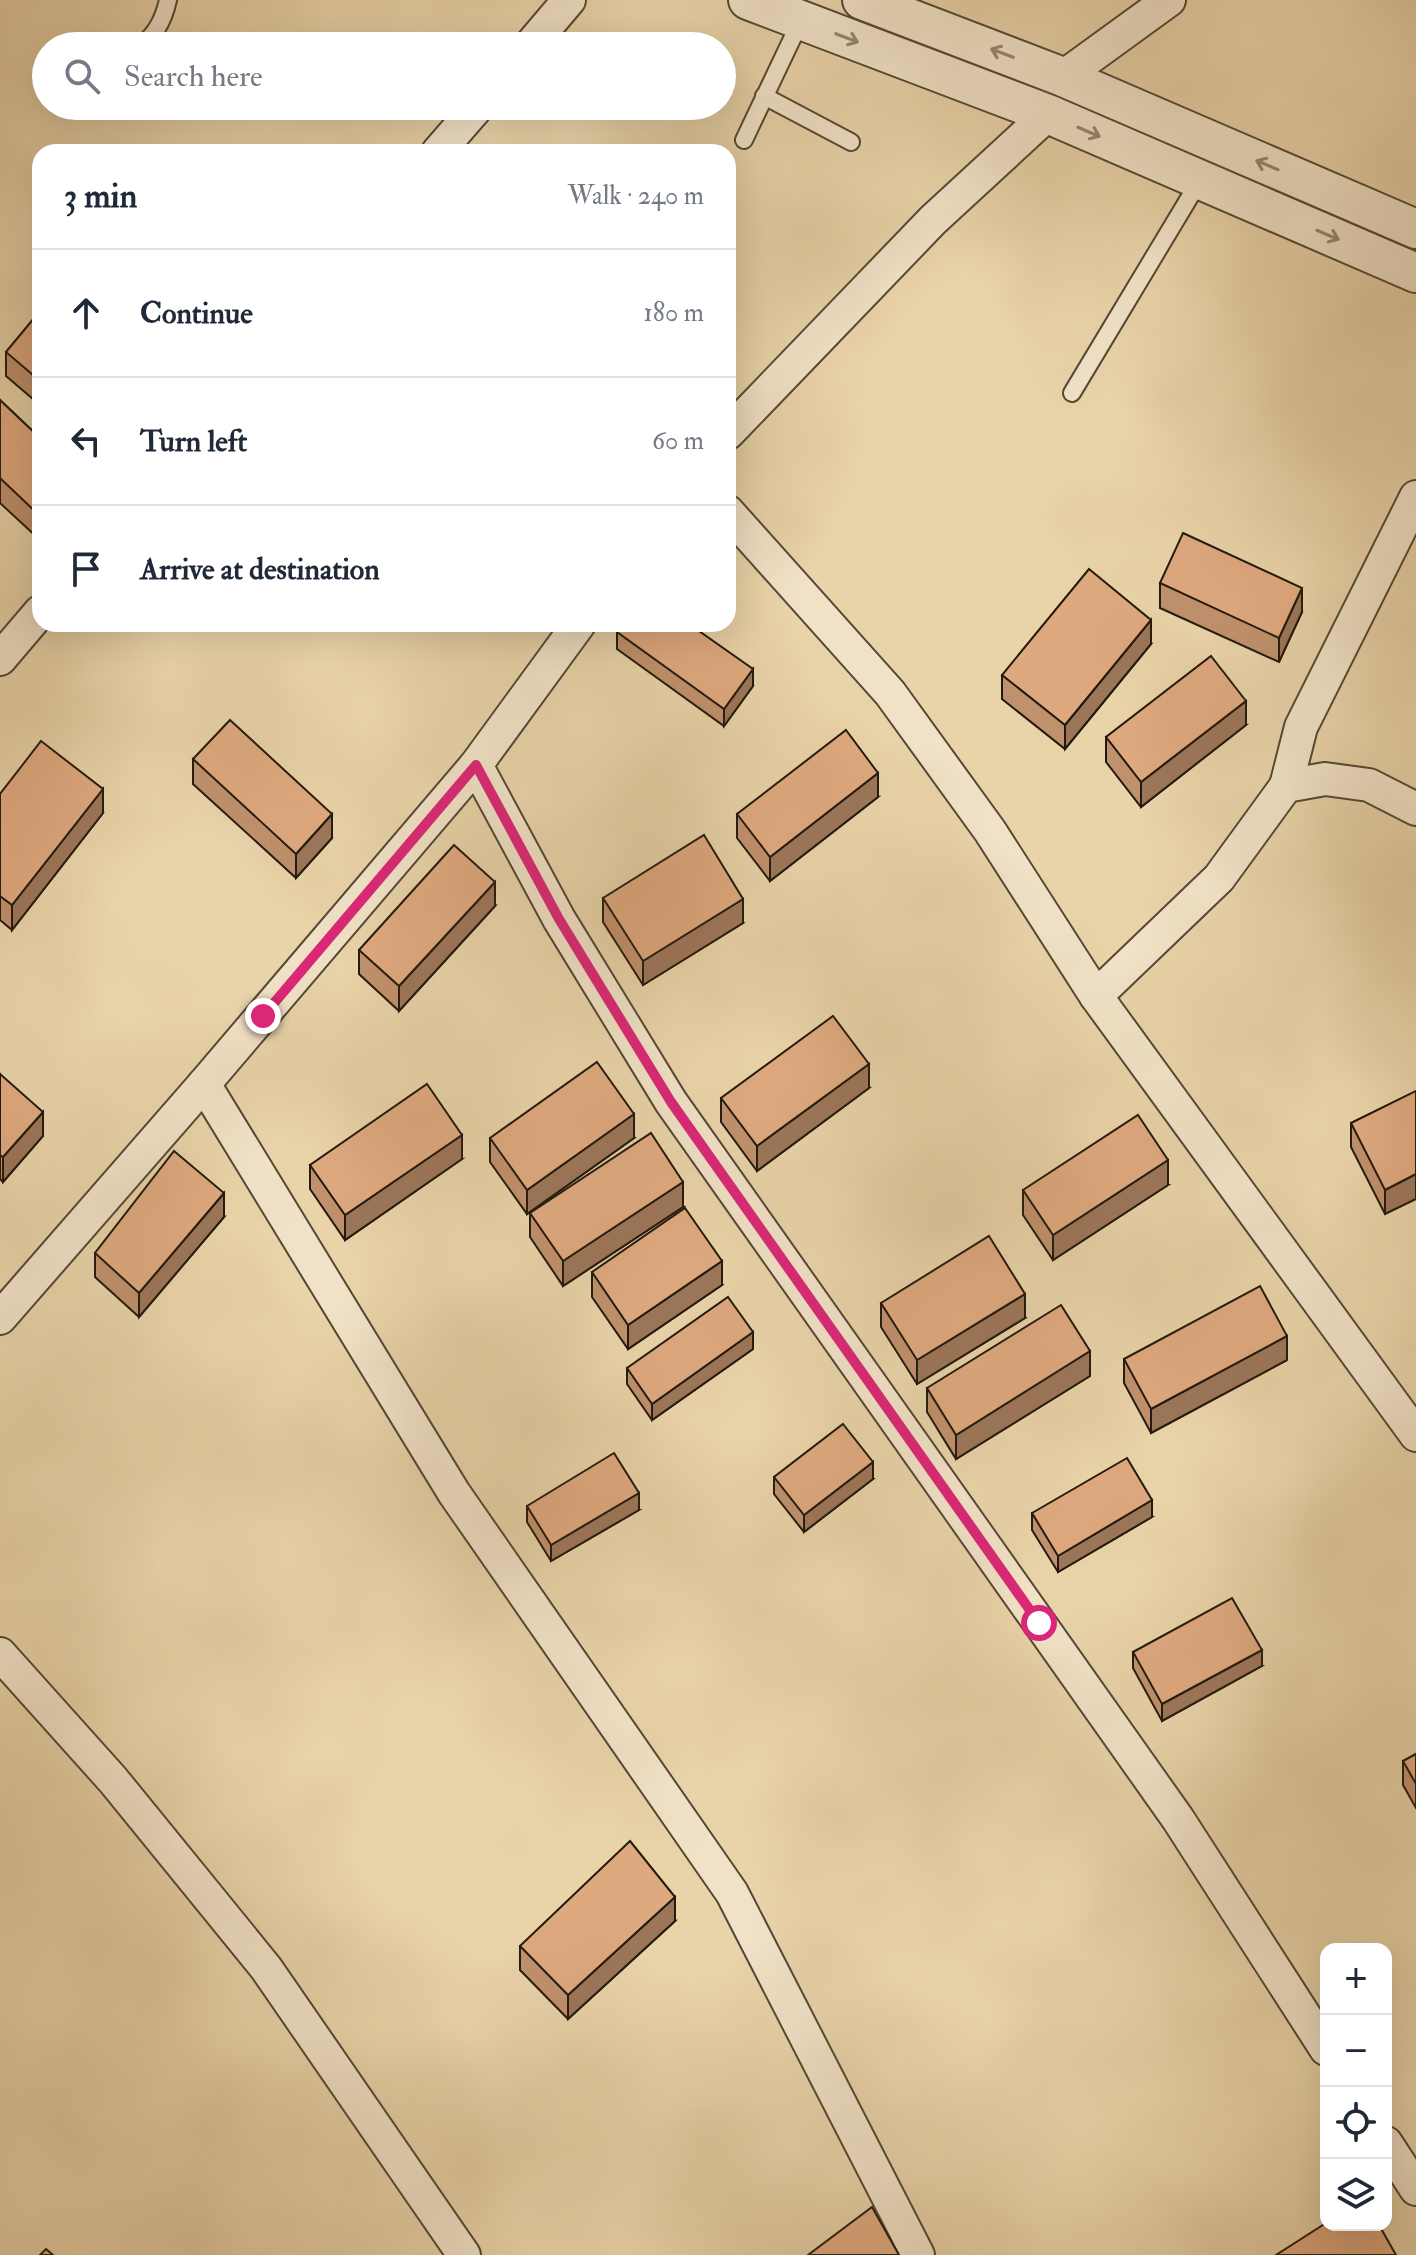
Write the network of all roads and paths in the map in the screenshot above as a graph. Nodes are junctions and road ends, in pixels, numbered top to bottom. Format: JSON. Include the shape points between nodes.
{"nodes":[{"id":1,"x":168,"y":0,"type":"edge"},
{"id":2,"x":569,"y":0,"type":"edge"},
{"id":3,"x":748,"y":0,"type":"edge"},
{"id":4,"x":1169,"y":0,"type":"edge"},
{"id":5,"x":877,"y":3,"type":"edge"},
{"id":6,"x":801,"y":20,"type":"junction"},
{"id":7,"x":154,"y":32,"type":"edge"},
{"id":8,"x":542,"y":32,"type":"edge"},
{"id":9,"x":1063,"y":77,"type":"junction"},
{"id":10,"x":764,"y":96,"type":"junction"},
{"id":11,"x":1048,"y":114,"type":"junction"},
{"id":12,"x":466,"y":120,"type":"edge"},
{"id":13,"x":744,"y":140,"type":"dead end"},
{"id":14,"x":851,"y":142,"type":"dead end"},
{"id":15,"x":445,"y":144,"type":"edge"},
{"id":16,"x":1200,"y":180,"type":"junction"},
{"id":17,"x":1416,"y":229,"type":"edge"},
{"id":18,"x":1416,"y":273,"type":"edge"},
{"id":19,"x":1072,"y":393,"type":"dead end"},
{"id":20,"x":736,"y":425,"type":"edge"},
{"id":21,"x":1416,"y":497,"type":"edge"},
{"id":22,"x":736,"y":521,"type":"edge"},
{"id":23,"x":32,"y":620,"type":"edge"},
{"id":24,"x":573,"y":632,"type":"edge"},
{"id":25,"x":3,"y":647,"type":"edge"},
{"id":26,"x":476,"y":765,"type":"junction"},
{"id":27,"x":1286,"y":786,"type":"junction"},
{"id":28,"x":1416,"y":809,"type":"edge"},
{"id":29,"x":1096,"y":996,"type":"junction"},
{"id":30,"x":204,"y":1084,"type":"junction"},
{"id":31,"x":0,"y":1318,"type":"edge"},
{"id":32,"x":1416,"y":1435,"type":"edge"},
{"id":33,"x":0,"y":1654,"type":"edge"},
{"id":34,"x":1320,"y":2040,"type":"edge"},
{"id":35,"x":1392,"y":2152,"type":"edge"},
{"id":36,"x":1416,"y":2189,"type":"edge"},
{"id":37,"x":464,"y":2255,"type":"edge"},
{"id":38,"x":918,"y":2255,"type":"edge"}],
"edges":[{"from":1,"to":7,"type":"lane"},
{"from":2,"to":8,"type":"street"},
{"from":3,"to":6,"type":"street"},
{"from":4,"to":9,"type":"street"},
{"from":9,"to":5,"type":"street","one_way":true},
{"from":6,"to":10,"type":"lane"},
{"from":6,"to":11,"type":"street","one_way":true},
{"from":17,"to":9,"type":"street","one_way":true},
{"from":10,"to":13,"type":"lane"},
{"from":10,"to":14,"type":"lane"},
{"from":11,"to":16,"type":"street","one_way":true},
{"from":11,"to":20,"type":"street","via":[[933,220]]},
{"from":12,"to":15,"type":"street"},
{"from":16,"to":18,"type":"street","one_way":true},
{"from":16,"to":19,"type":"lane"},
{"from":21,"to":27,"type":"street","via":[[1301,727]]},
{"from":22,"to":29,"type":"street","via":[[890,693],[990,831]]},
{"from":23,"to":25,"type":"street"},
{"from":24,"to":26,"type":"street"},
{"from":26,"to":30,"type":"street"},
{"from":26,"to":34,"type":"street","via":[[559,919],[671,1102],[1178,1819]]},
{"from":27,"to":28,"type":"street","via":[[1325,779],[1369,785]]},
{"from":27,"to":29,"type":"street","via":[[1219,878]]},
{"from":29,"to":32,"type":"street"},
{"from":30,"to":31,"type":"street"},
{"from":30,"to":38,"type":"street","via":[[454,1493],[732,1893]]},
{"from":33,"to":37,"type":"street","via":[[113,1780],[266,1968]]},
{"from":35,"to":36,"type":"street"}]}
